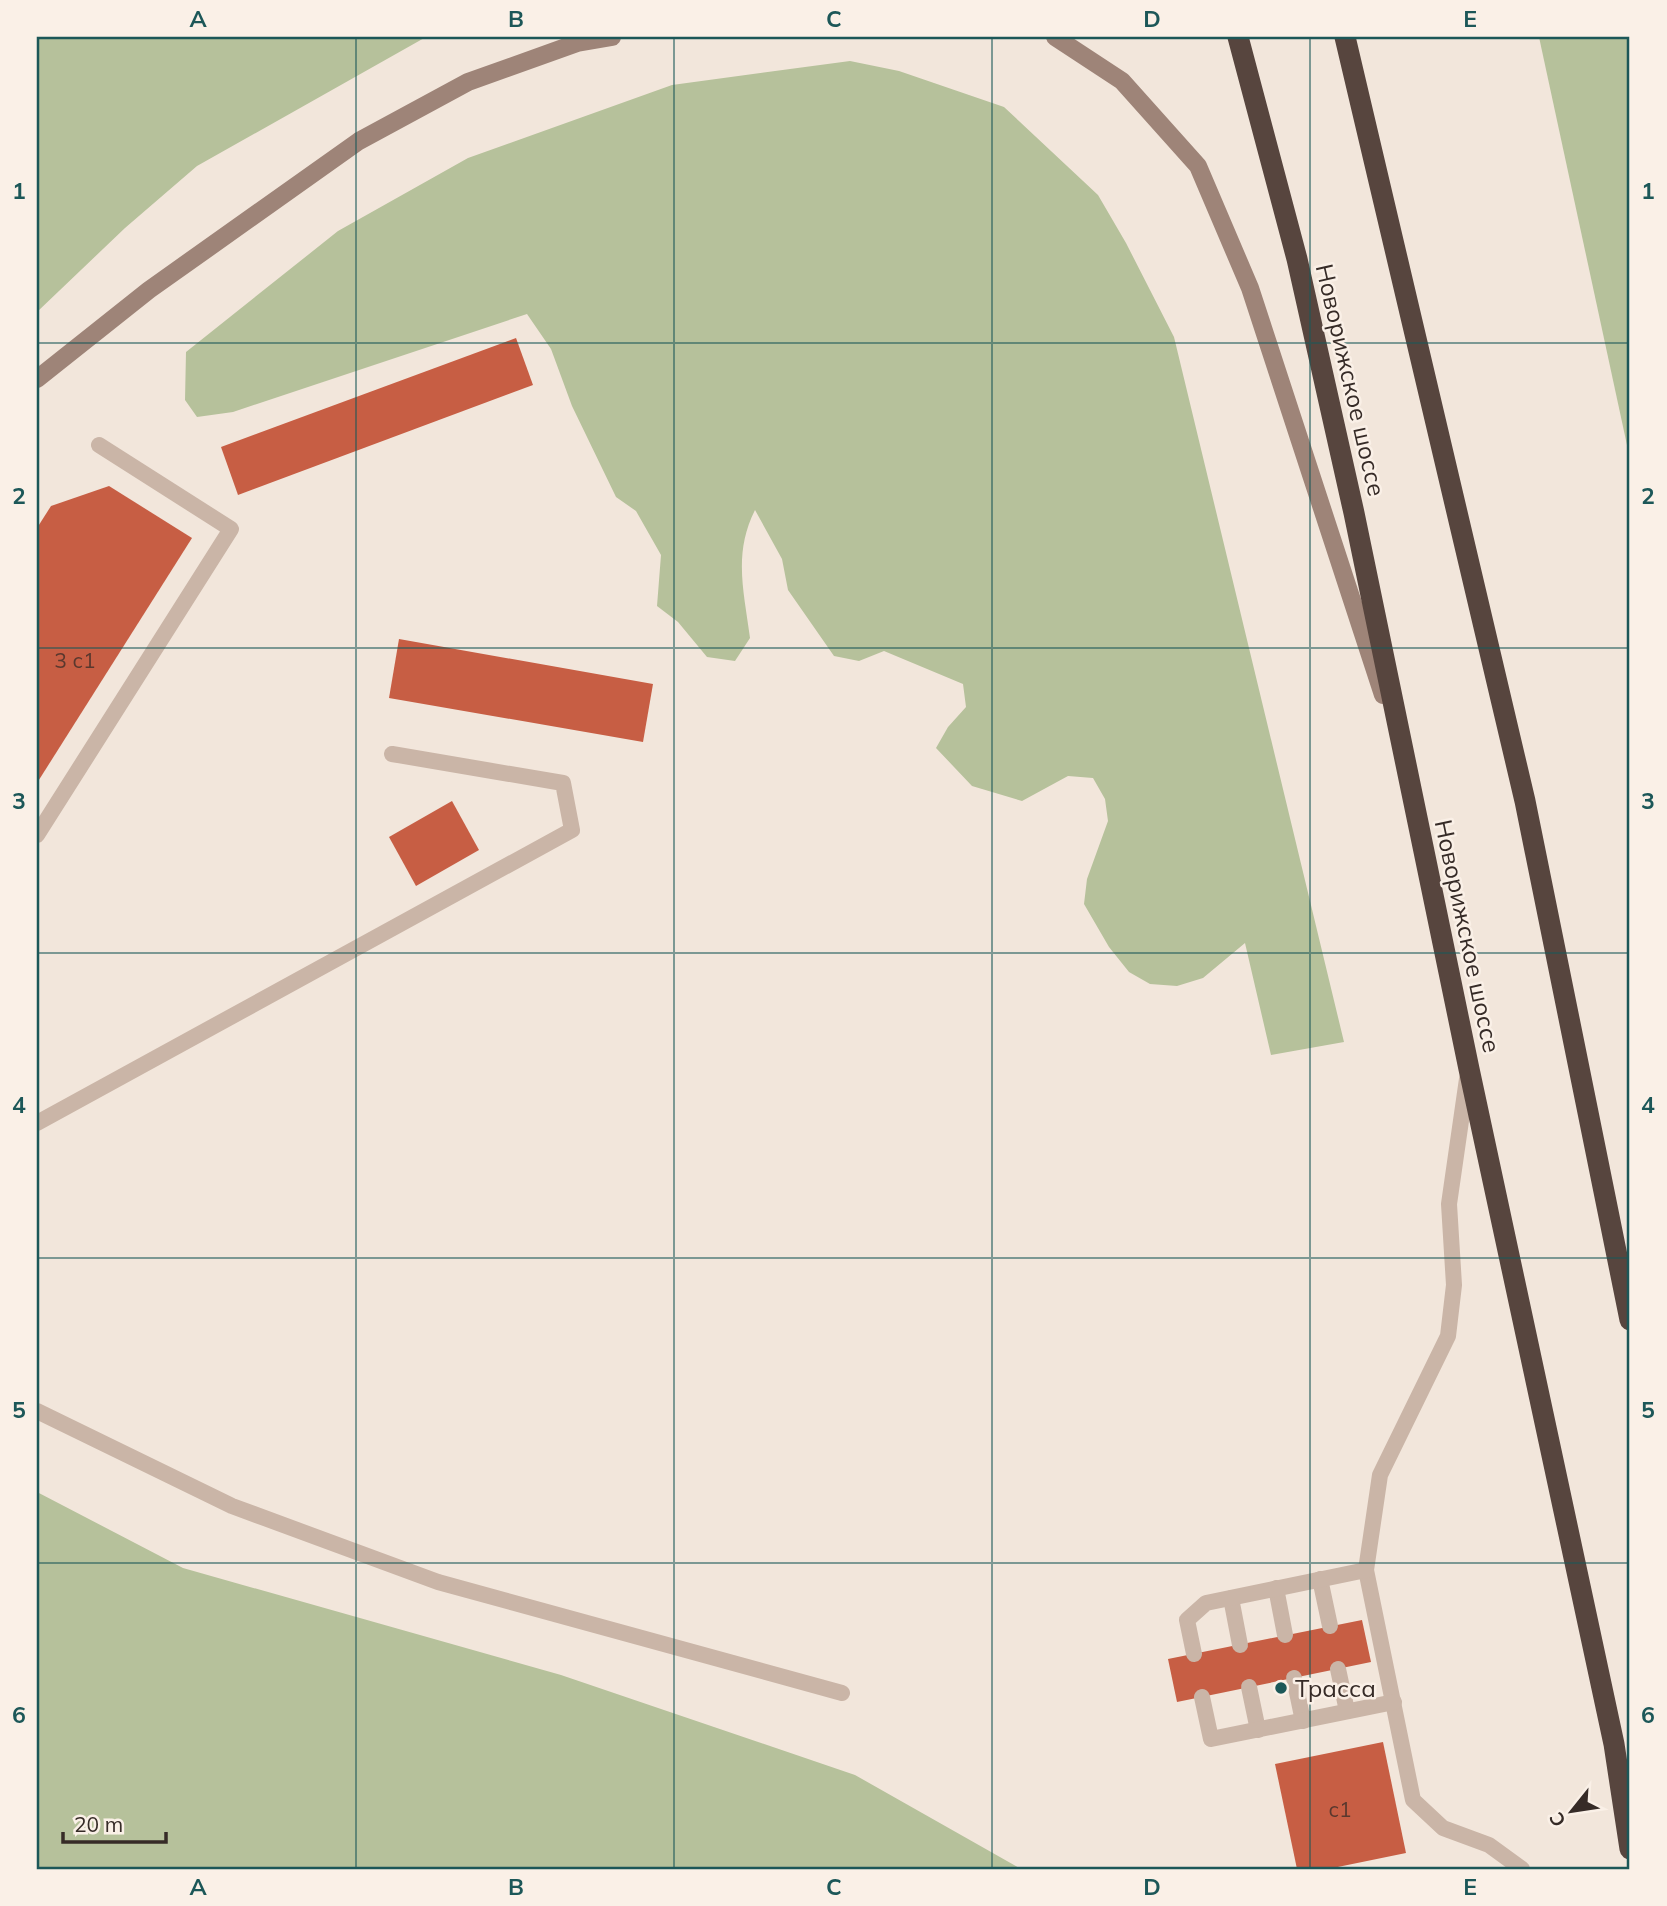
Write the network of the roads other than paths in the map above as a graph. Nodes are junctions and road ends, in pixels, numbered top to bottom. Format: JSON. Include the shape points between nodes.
{"nodes":[{"id":1,"x":612,"y":37,"type":"edge"},
{"id":2,"x":1055,"y":37,"type":"edge"},
{"id":3,"x":1238,"y":37,"type":"edge"},
{"id":4,"x":1345,"y":38,"type":"edge"},
{"id":5,"x":37,"y":379,"type":"edge"},
{"id":6,"x":99,"y":445,"type":"dead end"},
{"id":7,"x":392,"y":754,"type":"dead end"},
{"id":8,"x":1403,"y":755,"type":"junction"},
{"id":9,"x":37,"y":835,"type":"edge"},
{"id":10,"x":1469,"y":1069,"type":"junction"},
{"id":11,"x":37,"y":1123,"type":"edge"},
{"id":12,"x":1630,"y":1320,"type":"edge"},
{"id":13,"x":37,"y":1410,"type":"edge"},
{"id":14,"x":1366,"y":1570,"type":"junction"},
{"id":15,"x":1320,"y":1580,"type":"junction"},
{"id":16,"x":1276,"y":1588,"type":"junction"},
{"id":17,"x":1231,"y":1598,"type":"junction"},
{"id":18,"x":1330,"y":1626,"type":"dead end"},
{"id":19,"x":1285,"y":1635,"type":"dead end"},
{"id":20,"x":1240,"y":1645,"type":"dead end"},
{"id":21,"x":1194,"y":1654,"type":"dead end"},
{"id":22,"x":1338,"y":1669,"type":"dead end"},
{"id":23,"x":1294,"y":1678,"type":"dead end"},
{"id":24,"x":1249,"y":1687,"type":"dead end"},
{"id":25,"x":842,"y":1693,"type":"dead end"},
{"id":26,"x":1202,"y":1696,"type":"dead end"},
{"id":27,"x":1394,"y":1702,"type":"junction"},
{"id":28,"x":1347,"y":1711,"type":"junction"},
{"id":29,"x":1303,"y":1721,"type":"junction"},
{"id":30,"x":1258,"y":1730,"type":"junction"},
{"id":31,"x":1630,"y":1849,"type":"edge"},
{"id":32,"x":1522,"y":1869,"type":"edge"}],
"edges":[{"from":1,"to":5,"type":"main road","via":[[577,43],[468,82],[359,141],[149,290]]},
{"from":2,"to":8,"type":"main road","via":[[1122,81],[1198,166],[1250,288]]},
{"from":3,"to":8,"type":"highway","name":"Новорижское шоссе","via":[[1297,259]]},
{"from":4,"to":12,"type":"highway","via":[[1525,801]]},
{"from":6,"to":9,"type":"lane","via":[[231,529]]},
{"from":7,"to":11,"type":"lane","via":[[562,783],[572,830]]},
{"from":8,"to":10,"type":"highway","name":"Новорижское шоссе"},
{"from":10,"to":14,"type":"lane","via":[[1449,1204],[1454,1285],[1448,1336],[1380,1475]]},
{"from":10,"to":31,"type":"highway","name":"Новорижское шоссе","via":[[1614,1744]]},
{"from":13,"to":25,"type":"lane","via":[[232,1506],[438,1583]]},
{"from":14,"to":15,"type":"lane"},
{"from":14,"to":27,"type":"lane"},
{"from":15,"to":16,"type":"lane"},
{"from":15,"to":18,"type":"lane"},
{"from":16,"to":17,"type":"lane"},
{"from":16,"to":19,"type":"lane"},
{"from":17,"to":20,"type":"lane"},
{"from":17,"to":21,"type":"lane","via":[[1206,1603],[1187,1620]]},
{"from":22,"to":28,"type":"lane"},
{"from":23,"to":29,"type":"lane"},
{"from":24,"to":30,"type":"lane"},
{"from":26,"to":30,"type":"lane","via":[[1211,1739]]},
{"from":27,"to":28,"type":"lane"},
{"from":27,"to":32,"type":"lane","via":[[1413,1800],[1443,1828],[1489,1845]]},
{"from":28,"to":29,"type":"lane"},
{"from":29,"to":30,"type":"lane"}]}
